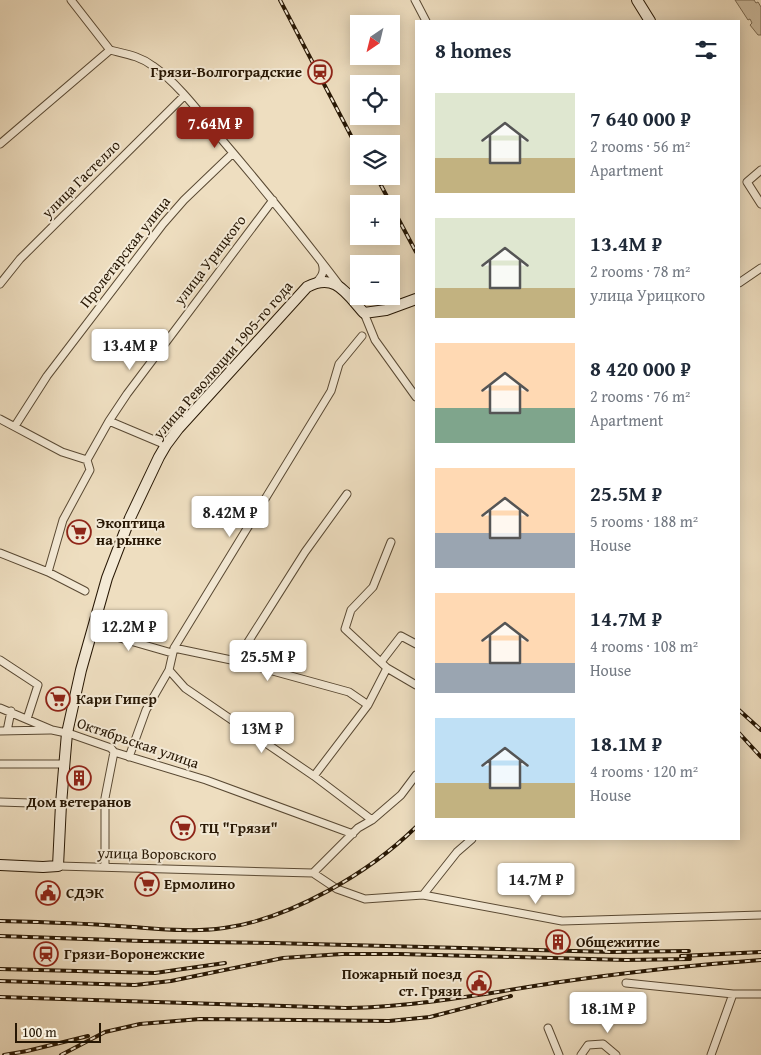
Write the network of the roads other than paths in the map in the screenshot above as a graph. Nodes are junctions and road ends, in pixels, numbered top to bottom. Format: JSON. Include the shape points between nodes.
{"nodes":[{"id":1,"x":70,"y":0,"type":"edge"},
{"id":2,"x":415,"y":0,"type":"edge"},
{"id":3,"x":637,"y":0,"type":"edge"},
{"id":4,"x":425,"y":20,"type":"edge"},
{"id":5,"x":649,"y":20,"type":"edge"},
{"id":6,"x":110,"y":50,"type":"junction"},
{"id":7,"x":184,"y":96,"type":"junction"},
{"id":8,"x":0,"y":144,"type":"edge"},
{"id":9,"x":233,"y":153,"type":"junction"},
{"id":10,"x":761,"y":170,"type":"edge"},
{"id":11,"x":740,"y":179,"type":"edge"},
{"id":12,"x":747,"y":182,"type":"junction"},
{"id":13,"x":273,"y":200,"type":"junction"},
{"id":14,"x":761,"y":204,"type":"edge"},
{"id":15,"x":322,"y":263,"type":"junction"},
{"id":16,"x":761,"y":268,"type":"edge"},
{"id":17,"x":740,"y":282,"type":"edge"},
{"id":18,"x":316,"y":283,"type":"junction"},
{"id":19,"x":0,"y":284,"type":"edge"},
{"id":20,"x":341,"y":287,"type":"junction"},
{"id":21,"x":413,"y":301,"type":"edge"},
{"id":22,"x":364,"y":312,"type":"junction"},
{"id":23,"x":362,"y":336,"type":"dead end"},
{"id":24,"x":415,"y":396,"type":"edge"},
{"id":25,"x":0,"y":419,"type":"edge"},
{"id":26,"x":109,"y":421,"type":"junction"},
{"id":27,"x":15,"y":426,"type":"junction"},
{"id":28,"x":166,"y":445,"type":"junction"},
{"id":29,"x":87,"y":460,"type":"junction"},
{"id":30,"x":347,"y":494,"type":"dead end"},
{"id":31,"x":391,"y":542,"type":"dead end"},
{"id":32,"x":0,"y":553,"type":"edge"},
{"id":33,"x":48,"y":572,"type":"junction"},
{"id":34,"x":85,"y":591,"type":"dead end"},
{"id":35,"x":92,"y":630,"type":"junction"},
{"id":36,"x":415,"y":643,"type":"edge"},
{"id":37,"x":173,"y":651,"type":"junction"},
{"id":38,"x":0,"y":660,"type":"edge"},
{"id":39,"x":236,"y":661,"type":"junction"},
{"id":40,"x":381,"y":662,"type":"junction"},
{"id":41,"x":387,"y":668,"type":"junction"},
{"id":42,"x":170,"y":670,"type":"junction"},
{"id":43,"x":415,"y":684,"type":"edge"},
{"id":44,"x":368,"y":705,"type":"junction"},
{"id":45,"x":0,"y":708,"type":"edge"},
{"id":46,"x":11,"y":711,"type":"junction"},
{"id":47,"x":27,"y":718,"type":"junction"},
{"id":48,"x":52,"y":730,"type":"junction"},
{"id":49,"x":3,"y":731,"type":"edge"},
{"id":50,"x":68,"y":733,"type":"junction"},
{"id":51,"x":114,"y":752,"type":"junction"},
{"id":52,"x":129,"y":757,"type":"junction"},
{"id":53,"x":0,"y":764,"type":"edge"},
{"id":54,"x":64,"y":764,"type":"junction"},
{"id":55,"x":314,"y":776,"type":"junction"},
{"id":56,"x":415,"y":776,"type":"edge"},
{"id":57,"x":0,"y":802,"type":"edge"},
{"id":58,"x":61,"y":804,"type":"junction"},
{"id":59,"x":372,"y":820,"type":"junction"},
{"id":60,"x":352,"y":834,"type":"junction"},
{"id":61,"x":471,"y":840,"type":"edge"},
{"id":62,"x":0,"y":865,"type":"edge"},
{"id":63,"x":58,"y":866,"type":"junction"},
{"id":64,"x":105,"y":867,"type":"junction"},
{"id":65,"x":313,"y":873,"type":"junction"},
{"id":66,"x":423,"y":895,"type":"junction"},
{"id":67,"x":761,"y":915,"type":"edge"},
{"id":68,"x":626,"y":983,"type":"dead end"},
{"id":69,"x":733,"y":994,"type":"junction"},
{"id":70,"x":761,"y":994,"type":"edge"},
{"id":71,"x":548,"y":1028,"type":"dead end"},
{"id":72,"x":559,"y":1055,"type":"edge"},
{"id":73,"x":581,"y":1055,"type":"edge"},
{"id":74,"x":616,"y":1055,"type":"edge"},
{"id":75,"x":711,"y":1055,"type":"edge"}],
"edges":[{"from":1,"to":6,"type":"street"},
{"from":2,"to":4,"type":"street"},
{"from":3,"to":5,"type":"street"},
{"from":6,"to":7,"type":"street","via":[[140,58],[166,77]]},
{"from":6,"to":8,"type":"street"},
{"from":7,"to":9,"type":"street"},
{"from":7,"to":19,"type":"street","name":"улица Гастелло","via":[[20,259]]},
{"from":9,"to":13,"type":"street"},
{"from":9,"to":27,"type":"street","name":"Пролетарская улица","via":[[163,224],[47,376]]},
{"from":10,"to":12,"type":"street"},
{"from":11,"to":12,"type":"street"},
{"from":12,"to":14,"type":"street"},
{"from":13,"to":15,"type":"street"},
{"from":13,"to":26,"type":"street","name":"улица Урицкого"},
{"from":15,"to":18,"type":"street","name":"улица Революции 1905-го года","via":[[322,276]]},
{"from":15,"to":20,"type":"street"},
{"from":16,"to":17,"type":"street"},
{"from":18,"to":20,"type":"street","name":"улица Революции 1905-го года","via":[[329,281]]},
{"from":18,"to":28,"type":"street","name":"улица Революции 1905-го года","via":[[294,300]]},
{"from":20,"to":22,"type":"street"},
{"from":21,"to":22,"type":"street","via":[[386,310]]},
{"from":22,"to":24,"type":"street","via":[[375,340]]},
{"from":23,"to":37,"type":"street","via":[[339,364],[331,391]]},
{"from":25,"to":27,"type":"street"},
{"from":26,"to":28,"type":"street"},
{"from":26,"to":29,"type":"street","name":"улица Урицкого"},
{"from":27,"to":29,"type":"street","via":[[62,452]]},
{"from":28,"to":35,"type":"street","name":"улица Революции 1905-го года","via":[[130,518],[107,578]]},
{"from":29,"to":33,"type":"street","name":"улица Урицкого","via":[[90,470],[63,520]]},
{"from":30,"to":39,"type":"street","via":[[305,552]]},
{"from":31,"to":40,"type":"street","via":[[373,587],[351,610],[345,629]]},
{"from":32,"to":33,"type":"street"},
{"from":33,"to":34,"type":"street"},
{"from":35,"to":37,"type":"street"},
{"from":35,"to":50,"type":"street","name":"улица Революции 1905-го года"},
{"from":36,"to":40,"type":"street","via":[[401,636]]},
{"from":37,"to":39,"type":"street"},
{"from":37,"to":42,"type":"street"},
{"from":38,"to":47,"type":"street","via":[[38,685]]},
{"from":39,"to":44,"type":"street","via":[[348,692]]},
{"from":40,"to":41,"type":"street"},
{"from":41,"to":43,"type":"street"},
{"from":41,"to":44,"type":"street"},
{"from":42,"to":52,"type":"street","via":[[146,710]]},
{"from":42,"to":55,"type":"street","via":[[185,688]]},
{"from":44,"to":55,"type":"street"},
{"from":45,"to":46,"type":"street","name":"Октябрьская улица"},
{"from":46,"to":47,"type":"street","name":"Октябрьская улица"},
{"from":46,"to":49,"type":"street"},
{"from":47,"to":48,"type":"street","name":"Октябрьская улица"},
{"from":48,"to":49,"type":"street"},
{"from":48,"to":50,"type":"street","name":"Октябрьская улица"},
{"from":50,"to":51,"type":"street","name":"Октябрьская улица","via":[[111,748]]},
{"from":50,"to":54,"type":"street","name":"улица Революции 1905-го года"},
{"from":51,"to":52,"type":"street","name":"Октябрьская улица"},
{"from":51,"to":64,"type":"street","via":[[105,798]]},
{"from":52,"to":60,"type":"street","name":"Октябрьская улица","via":[[206,780]]},
{"from":53,"to":54,"type":"street"},
{"from":54,"to":58,"type":"street","name":"улица Революции 1905-го года"},
{"from":55,"to":59,"type":"street"},
{"from":56,"to":59,"type":"street","via":[[401,795]]},
{"from":57,"to":58,"type":"street"},
{"from":58,"to":63,"type":"street","name":"улица Революции 1905-го года"},
{"from":59,"to":60,"type":"street"},
{"from":60,"to":65,"type":"street"},
{"from":61,"to":66,"type":"street","via":[[457,852]]},
{"from":62,"to":63,"type":"street","name":"улица Воровского"},
{"from":63,"to":64,"type":"street","name":"улица Воровского"},
{"from":64,"to":65,"type":"street","name":"улица Воровского"},
{"from":65,"to":66,"type":"street","via":[[337,889],[365,899]]},
{"from":66,"to":67,"type":"street","via":[[562,921]]},
{"from":68,"to":69,"type":"street"},
{"from":69,"to":70,"type":"street"},
{"from":69,"to":75,"type":"street"},
{"from":71,"to":72,"type":"street"},
{"from":73,"to":74,"type":"street","via":[[588,1045],[603,1044]]}]}
